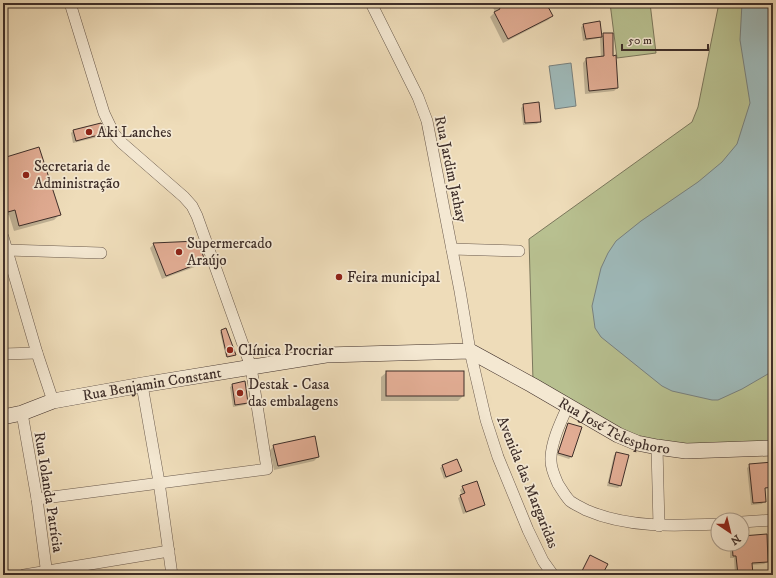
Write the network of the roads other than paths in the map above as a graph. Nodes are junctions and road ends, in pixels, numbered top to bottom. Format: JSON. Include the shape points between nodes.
{"nodes":[{"id":1,"x":70,"y":3,"type":"edge"},
{"id":2,"x":371,"y":3,"type":"edge"},
{"id":3,"x":3,"y":237,"type":"edge"},
{"id":4,"x":452,"y":249,"type":"junction"},
{"id":5,"x":7,"y":250,"type":"junction"},
{"id":6,"x":519,"y":251,"type":"dead end"},
{"id":7,"x":100,"y":253,"type":"dead end"},
{"id":8,"x":470,"y":351,"type":"junction"},
{"id":9,"x":36,"y":353,"type":"junction"},
{"id":10,"x":3,"y":354,"type":"edge"},
{"id":11,"x":251,"y":367,"type":"junction"},
{"id":12,"x":142,"y":385,"type":"junction"},
{"id":13,"x":53,"y":401,"type":"junction"},
{"id":14,"x":568,"y":406,"type":"junction"},
{"id":15,"x":22,"y":413,"type":"junction"},
{"id":16,"x":3,"y":417,"type":"edge"},
{"id":17,"x":657,"y":447,"type":"junction"},
{"id":18,"x":773,"y":448,"type":"edge"},
{"id":19,"x":159,"y":482,"type":"junction"},
{"id":20,"x":37,"y":499,"type":"junction"},
{"id":21,"x":773,"y":520,"type":"edge"},
{"id":22,"x":750,"y":521,"type":"edge"},
{"id":23,"x":710,"y":524,"type":"edge"},
{"id":24,"x":659,"y":526,"type":"junction"},
{"id":25,"x":169,"y":551,"type":"junction"},
{"id":26,"x":47,"y":573,"type":"edge"},
{"id":27,"x":24,"y":575,"type":"edge"},
{"id":28,"x":172,"y":575,"type":"edge"},
{"id":29,"x":553,"y":575,"type":"edge"}],
"edges":[{"from":1,"to":11,"type":"street","via":[[109,126],[122,142],[192,206]]},
{"from":2,"to":4,"type":"street","name":"Rua Jardim Jathay","via":[[418,97],[427,121]]},
{"from":3,"to":5,"type":"street"},
{"from":4,"to":6,"type":"street"},
{"from":4,"to":8,"type":"street","name":"Rua Jardim Jathay"},
{"from":5,"to":7,"type":"street"},
{"from":5,"to":9,"type":"street"},
{"from":8,"to":11,"type":"street","name":"Rua Benjamin Constant","via":[[326,355]]},
{"from":8,"to":14,"type":"street","name":"Rua José Telesphoro"},
{"from":8,"to":29,"type":"street","name":"Avenida das Margaridas","via":[[486,420],[498,457],[528,530]]},
{"from":9,"to":10,"type":"street"},
{"from":9,"to":13,"type":"street"},
{"from":11,"to":12,"type":"street","name":"Rua Benjamin Constant"},
{"from":11,"to":19,"type":"street","via":[[267,469]]},
{"from":12,"to":13,"type":"street","name":"Rua Benjamin Constant"},
{"from":12,"to":19,"type":"street"},
{"from":13,"to":15,"type":"street","name":"Rua Benjamin Constant"},
{"from":14,"to":17,"type":"street","name":"Rua José Telesphoro","via":[[618,435]]},
{"from":14,"to":24,"type":"street","via":[[551,460],[556,479],[567,498],[577,506],[596,514]]},
{"from":15,"to":16,"type":"street","name":"Rua Benjamin Constant"},
{"from":15,"to":20,"type":"street","name":"Rua Iolanda Patrícia"},
{"from":17,"to":18,"type":"street","name":"Rua José Telesphoro","via":[[686,451]]},
{"from":17,"to":24,"type":"street"},
{"from":19,"to":20,"type":"street"},
{"from":19,"to":25,"type":"street"},
{"from":20,"to":26,"type":"street","name":"Rua Iolanda Patrícia"},
{"from":21,"to":22,"type":"street"},
{"from":23,"to":24,"type":"street"},
{"from":25,"to":26,"type":"street"},
{"from":25,"to":28,"type":"street"},
{"from":26,"to":27,"type":"street"}]}
